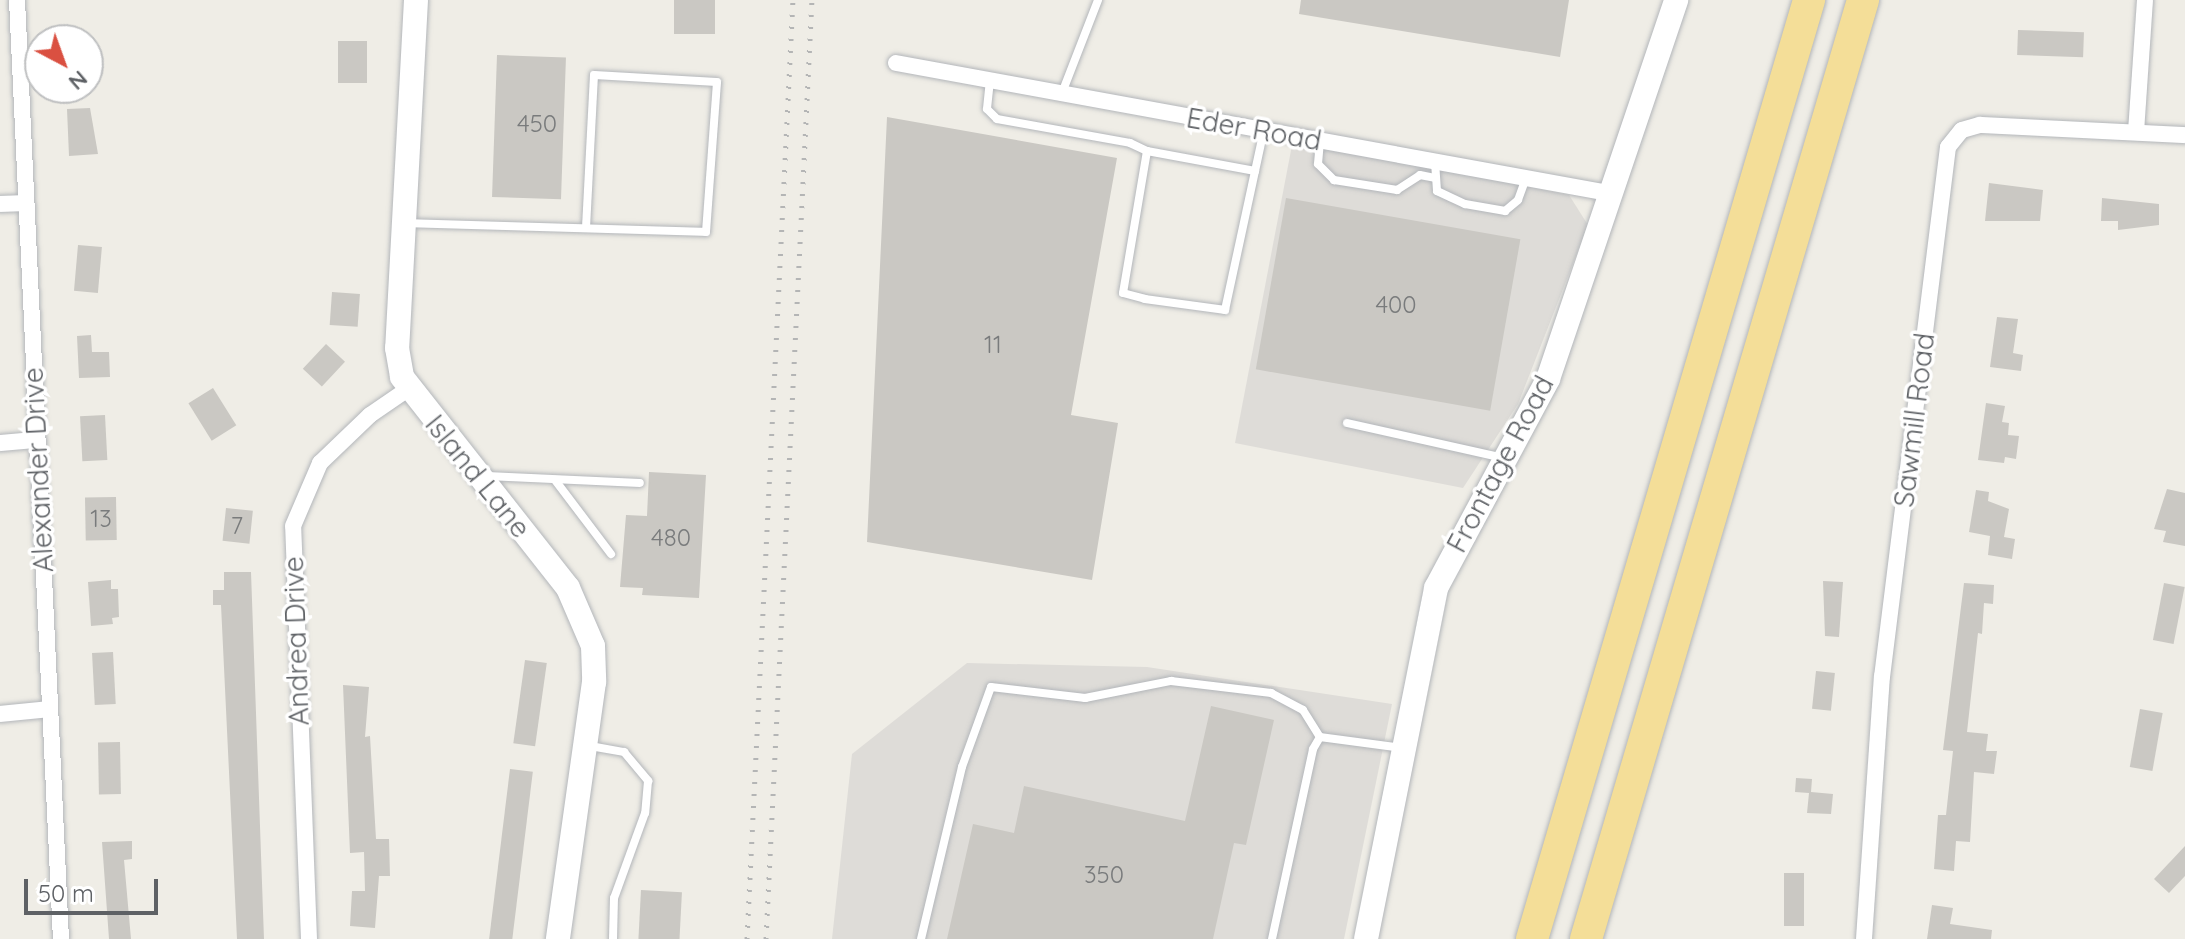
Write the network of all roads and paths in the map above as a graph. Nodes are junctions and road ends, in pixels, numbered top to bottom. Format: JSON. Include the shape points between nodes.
{"nodes":[{"id":1,"x":17,"y":0,"type":"edge"},
{"id":2,"x":416,"y":0,"type":"edge"},
{"id":3,"x":1098,"y":0,"type":"edge"},
{"id":4,"x":1676,"y":0,"type":"edge"},
{"id":5,"x":1809,"y":0,"type":"edge"},
{"id":6,"x":1863,"y":0,"type":"edge"},
{"id":7,"x":2145,"y":0,"type":"edge"},
{"id":8,"x":896,"y":63,"type":"dead end"},
{"id":9,"x":990,"y":80,"type":"junction"},
{"id":10,"x":1062,"y":93,"type":"junction"},
{"id":11,"x":1264,"y":130,"type":"junction"},
{"id":12,"x":2136,"y":132,"type":"junction"},
{"id":13,"x":2185,"y":135,"type":"edge"},
{"id":14,"x":1320,"y":141,"type":"junction"},
{"id":15,"x":1147,"y":151,"type":"junction"},
{"id":16,"x":1435,"y":170,"type":"junction"},
{"id":17,"x":1255,"y":171,"type":"junction"},
{"id":18,"x":1526,"y":178,"type":"junction"},
{"id":19,"x":1613,"y":194,"type":"junction"},
{"id":20,"x":26,"y":203,"type":"junction"},
{"id":21,"x":0,"y":204,"type":"edge"},
{"id":22,"x":404,"y":223,"type":"junction"},
{"id":23,"x":586,"y":228,"type":"junction"},
{"id":24,"x":408,"y":389,"type":"junction"},
{"id":25,"x":1347,"y":423,"type":"dead end"},
{"id":26,"x":35,"y":440,"type":"junction"},
{"id":27,"x":0,"y":443,"type":"edge"},
{"id":28,"x":1504,"y":458,"type":"junction"},
{"id":29,"x":478,"y":475,"type":"junction"},
{"id":30,"x":555,"y":480,"type":"junction"},
{"id":31,"x":640,"y":483,"type":"dead end"},
{"id":32,"x":611,"y":554,"type":"dead end"},
{"id":33,"x":50,"y":709,"type":"junction"},
{"id":34,"x":0,"y":714,"type":"edge"},
{"id":35,"x":1320,"y":737,"type":"junction"},
{"id":36,"x":585,"y":745,"type":"junction"},
{"id":37,"x":1405,"y":749,"type":"junction"},
{"id":38,"x":61,"y":939,"type":"edge"},
{"id":39,"x":309,"y":939,"type":"edge"},
{"id":40,"x":558,"y":939,"type":"edge"},
{"id":41,"x":613,"y":939,"type":"edge"},
{"id":42,"x":921,"y":939,"type":"edge"},
{"id":43,"x":1272,"y":939,"type":"edge"},
{"id":44,"x":1366,"y":939,"type":"edge"},
{"id":45,"x":1532,"y":939,"type":"edge"},
{"id":46,"x":1586,"y":939,"type":"edge"},
{"id":47,"x":1864,"y":939,"type":"edge"}],
"edges":[{"from":1,"to":20,"type":"street","name":"Alexander Drive"},
{"from":2,"to":22,"type":"street","name":"Island Lane"},
{"from":3,"to":10,"type":"lane"},
{"from":4,"to":19,"type":"street","name":"Frontage Road"},
{"from":5,"to":45,"type":"highway"},
{"from":6,"to":46,"type":"highway"},
{"from":7,"to":12,"type":"street"},
{"from":8,"to":9,"type":"street","name":"Eder Road"},
{"from":9,"to":10,"type":"street","name":"Eder Road"},
{"from":9,"to":15,"type":"lane","via":[[987,109],[997,119],[1130,143]]},
{"from":10,"to":11,"type":"street","name":"Eder Road"},
{"from":11,"to":14,"type":"street","name":"Eder Road"},
{"from":11,"to":17,"type":"lane"},
{"from":12,"to":13,"type":"street","name":"Sawmill Road"},
{"from":12,"to":47,"type":"street","name":"Sawmill Road","via":[[1980,125],[1962,130],[1948,147],[1882,677]]},
{"from":14,"to":16,"type":"street","name":"Eder Road"},
{"from":14,"to":16,"type":"lane","via":[[1318,164],[1334,180],[1397,190]]},
{"from":15,"to":17,"type":"lane"},
{"from":15,"to":17,"type":"lane","via":[[1123,293],[1145,299],[1225,310]]},
{"from":16,"to":18,"type":"street","name":"Eder Road"},
{"from":16,"to":18,"type":"lane","via":[[1444,198],[1505,211],[1518,200]]},
{"from":18,"to":19,"type":"street","name":"Eder Road"},
{"from":19,"to":28,"type":"street","name":"Frontage Road","via":[[1548,379]]},
{"from":20,"to":21,"type":"street"},
{"from":20,"to":26,"type":"street","name":"Alexander Drive"},
{"from":22,"to":23,"type":"lane"},
{"from":22,"to":24,"type":"street","name":"Island Lane","via":[[397,348]]},
{"from":23,"to":23,"type":"lane","via":[[706,232],[717,82],[594,75]]},
{"from":24,"to":29,"type":"street","name":"Island Lane"},
{"from":24,"to":39,"type":"street","name":"Andrea Drive","via":[[370,415],[320,463],[293,526]]},
{"from":25,"to":28,"type":"lane"},
{"from":26,"to":27,"type":"street"},
{"from":26,"to":33,"type":"street","name":"Alexander Drive"},
{"from":28,"to":37,"type":"street","name":"Frontage Road","via":[[1436,588]]},
{"from":29,"to":30,"type":"lane"},
{"from":29,"to":36,"type":"street","name":"Island Lane","via":[[583,614],[593,646],[594,682]]},
{"from":30,"to":31,"type":"lane"},
{"from":30,"to":32,"type":"lane"},
{"from":33,"to":34,"type":"street"},
{"from":33,"to":38,"type":"street","name":"Alexander Drive"},
{"from":35,"to":37,"type":"lane"},
{"from":35,"to":42,"type":"lane","via":[[1303,710],[1271,693],[1171,681],[1085,698],[991,687],[962,767]]},
{"from":35,"to":43,"type":"lane","via":[[1313,749]]},
{"from":36,"to":40,"type":"street","name":"Island Lane"},
{"from":36,"to":41,"type":"lane","via":[[624,752],[648,781],[645,813],[614,898]]},
{"from":37,"to":44,"type":"street","name":"Frontage Road"}]}
